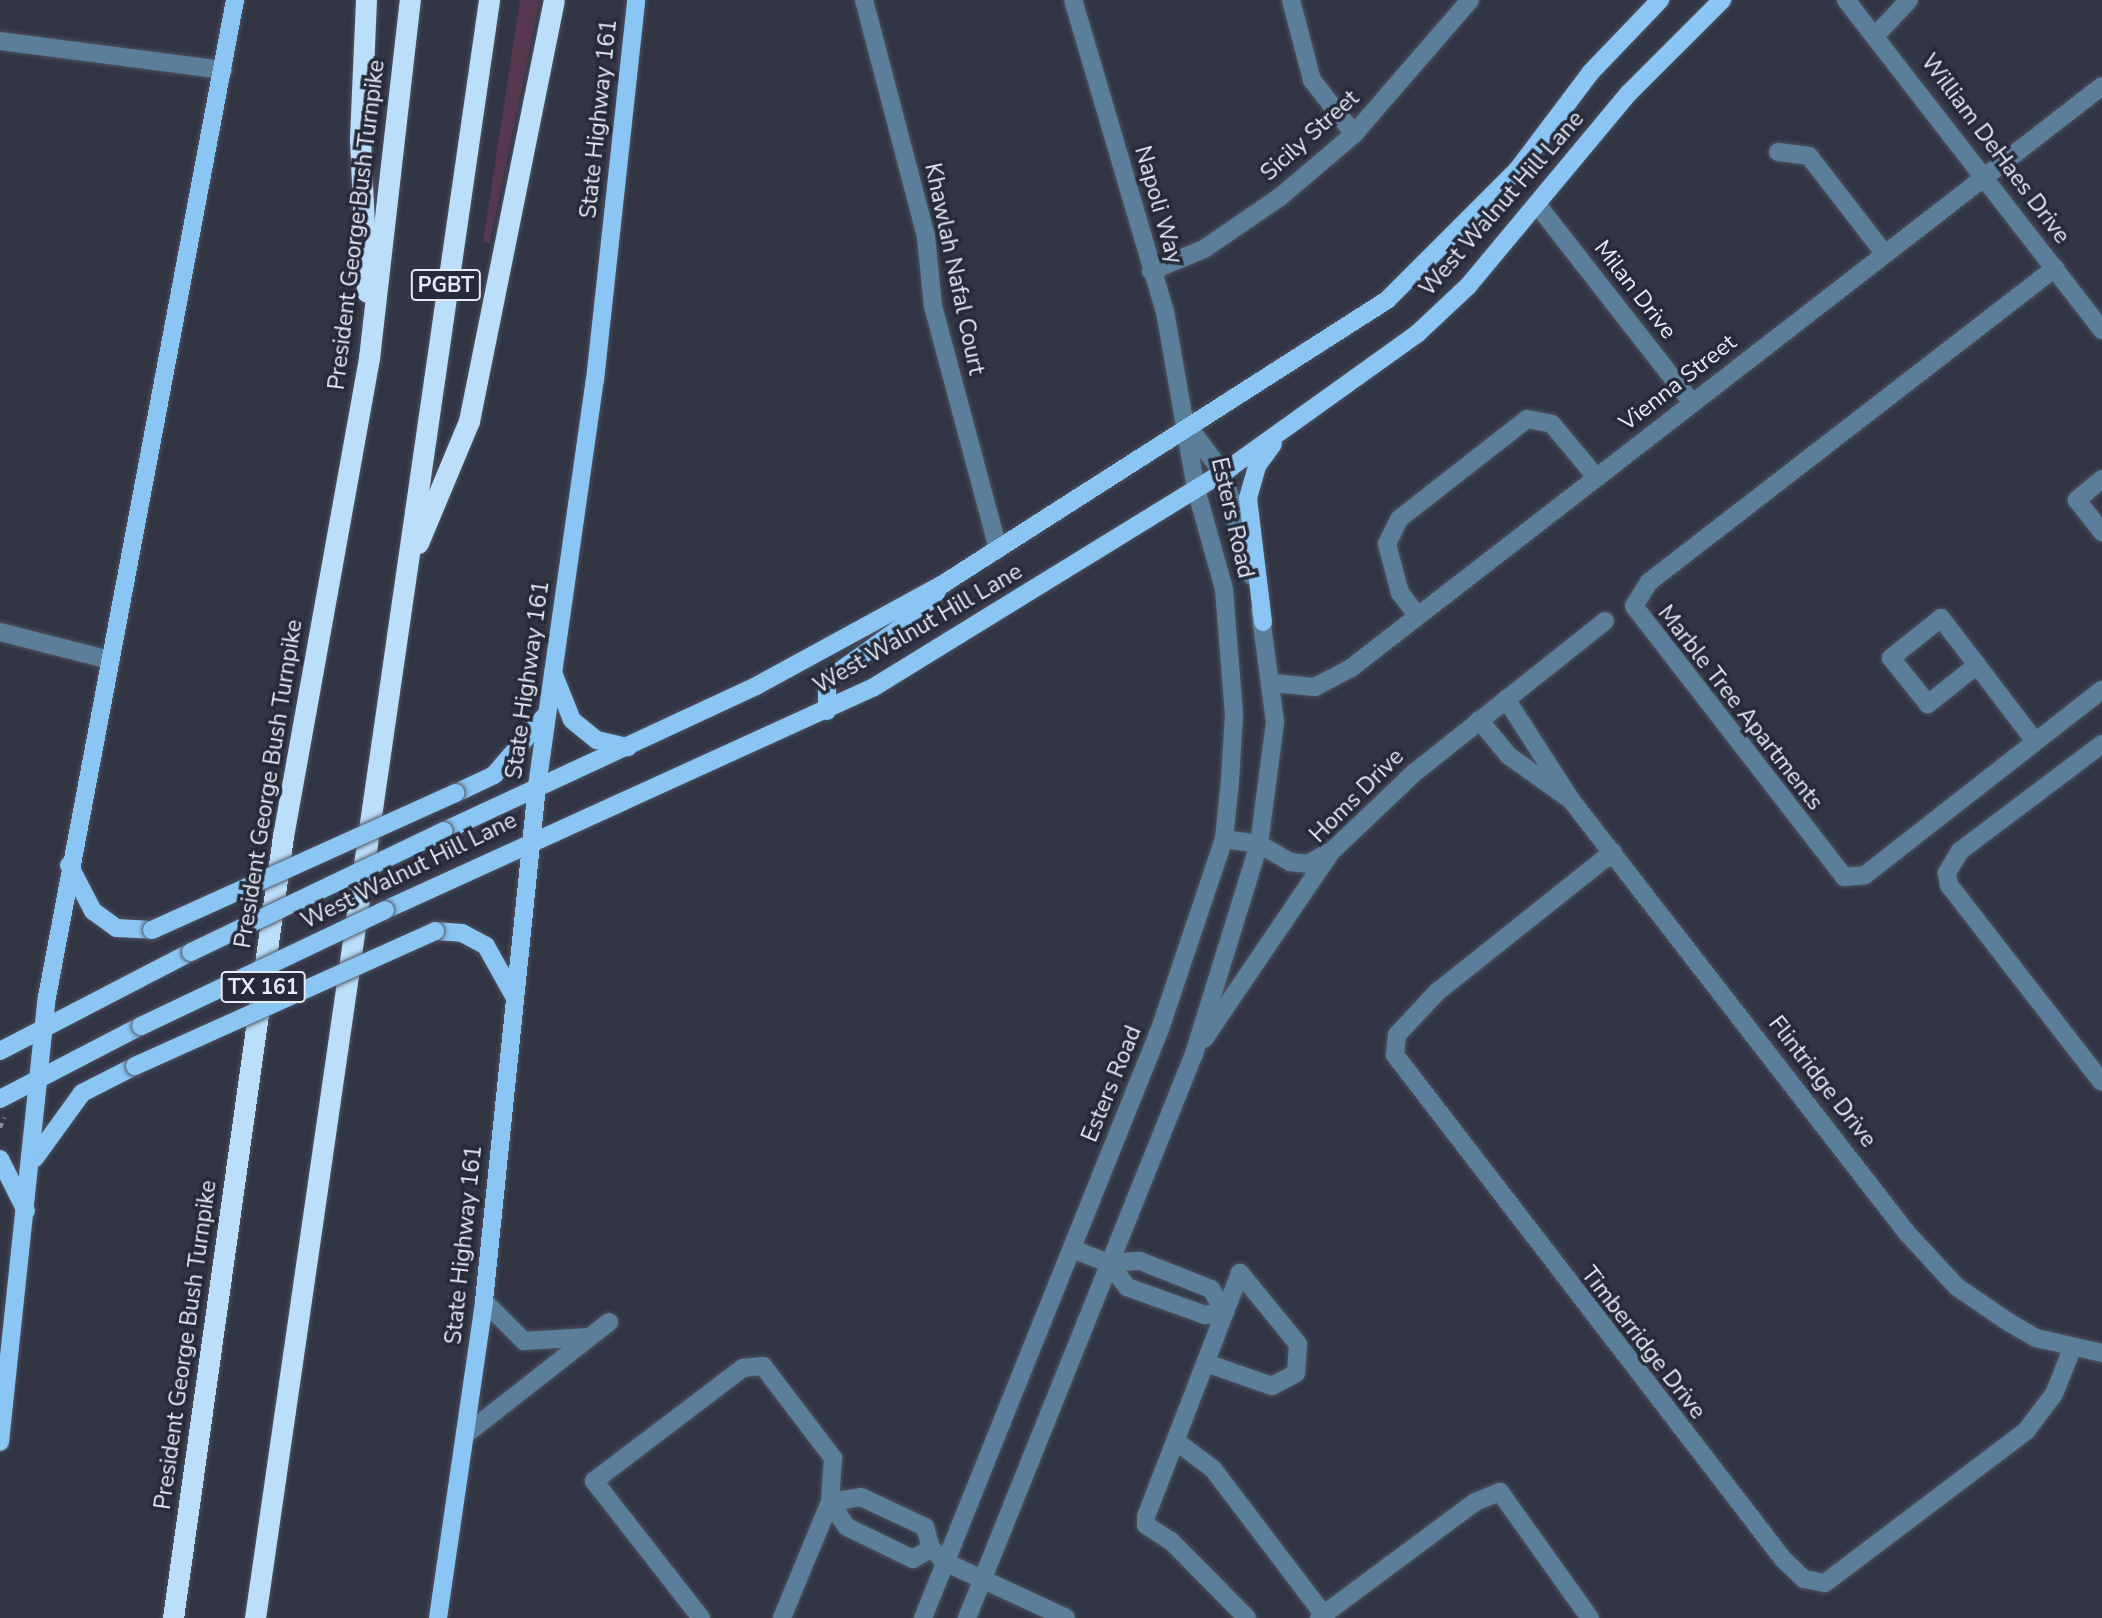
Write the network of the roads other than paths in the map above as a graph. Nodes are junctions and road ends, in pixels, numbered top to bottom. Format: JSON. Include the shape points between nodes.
{"nodes":[{"id":1,"x":235,"y":0,"type":"edge"},
{"id":2,"x":366,"y":0,"type":"edge"},
{"id":3,"x":410,"y":0,"type":"edge"},
{"id":4,"x":489,"y":0,"type":"edge"},
{"id":5,"x":554,"y":0,"type":"edge"},
{"id":6,"x":636,"y":0,"type":"edge"},
{"id":7,"x":864,"y":0,"type":"edge"},
{"id":8,"x":1073,"y":0,"type":"edge"},
{"id":9,"x":1291,"y":0,"type":"edge"},
{"id":10,"x":1470,"y":0,"type":"edge"},
{"id":11,"x":1660,"y":0,"type":"edge"},
{"id":12,"x":1721,"y":0,"type":"edge"},
{"id":13,"x":1846,"y":0,"type":"edge"},
{"id":14,"x":1909,"y":0,"type":"edge"},
{"id":15,"x":1876,"y":36,"type":"junction"},
{"id":16,"x":0,"y":41,"type":"edge"},
{"id":17,"x":223,"y":70,"type":"junction"},
{"id":18,"x":2102,"y":86,"type":"edge"},
{"id":19,"x":1354,"y":134,"type":"junction"},
{"id":20,"x":1778,"y":152,"type":"dead end"},
{"id":21,"x":1985,"y":175,"type":"junction"},
{"id":22,"x":1539,"y":206,"type":"junction"},
{"id":23,"x":1884,"y":253,"type":"junction"},
{"id":24,"x":2055,"y":268,"type":"junction"},
{"id":25,"x":1151,"y":271,"type":"junction"},
{"id":26,"x":2102,"y":330,"type":"edge"},
{"id":27,"x":369,"y":358,"type":"junction"},
{"id":28,"x":1692,"y":403,"type":"junction"},
{"id":29,"x":1188,"y":427,"type":"junction"},
{"id":30,"x":1281,"y":432,"type":"junction"},
{"id":31,"x":1223,"y":473,"type":"junction"},
{"id":32,"x":1596,"y":477,"type":"junction"},
{"id":33,"x":2102,"y":480,"type":"edge"},
{"id":34,"x":1196,"y":489,"type":"junction"},
{"id":35,"x":2102,"y":532,"type":"edge"},
{"id":36,"x":998,"y":548,"type":"junction"},
{"id":37,"x":406,"y":570,"type":"junction"},
{"id":38,"x":943,"y":584,"type":"junction"},
{"id":39,"x":1418,"y":616,"type":"junction"},
{"id":40,"x":1605,"y":621,"type":"dead end"},
{"id":41,"x":1263,"y":622,"type":"junction"},
{"id":42,"x":0,"y":632,"type":"edge"},
{"id":43,"x":110,"y":660,"type":"junction"},
{"id":44,"x":1978,"y":665,"type":"junction"},
{"id":45,"x":553,"y":674,"type":"junction"},
{"id":46,"x":1273,"y":683,"type":"junction"},
{"id":47,"x":2102,"y":690,"type":"edge"},
{"id":48,"x":1506,"y":699,"type":"junction"},
{"id":49,"x":827,"y":711,"type":"junction"},
{"id":50,"x":548,"y":712,"type":"junction"},
{"id":51,"x":1479,"y":720,"type":"junction"},
{"id":52,"x":2034,"y":740,"type":"junction"},
{"id":53,"x":2102,"y":744,"type":"edge"},
{"id":54,"x":628,"y":747,"type":"junction"},
{"id":55,"x":537,"y":786,"type":"junction"},
{"id":56,"x":1571,"y":800,"type":"junction"},
{"id":57,"x":1224,"y":839,"type":"junction"},
{"id":58,"x":531,"y":840,"type":"junction"},
{"id":59,"x":1259,"y":844,"type":"junction"},
{"id":60,"x":1332,"y":851,"type":"junction"},
{"id":61,"x":1613,"y":852,"type":"junction"},
{"id":62,"x":69,"y":865,"type":"junction"},
{"id":63,"x":514,"y":996,"type":"junction"},
{"id":64,"x":43,"y":1025,"type":"junction"},
{"id":65,"x":0,"y":1051,"type":"edge"},
{"id":66,"x":1194,"y":1054,"type":"junction"},
{"id":67,"x":36,"y":1079,"type":"junction"},
{"id":68,"x":2102,"y":1082,"type":"edge"},
{"id":69,"x":0,"y":1099,"type":"edge"},
{"id":70,"x":0,"y":1158,"type":"edge"},
{"id":71,"x":33,"y":1161,"type":"junction"},
{"id":72,"x":27,"y":1215,"type":"junction"},
{"id":73,"x":1072,"y":1249,"type":"junction"},
{"id":74,"x":1110,"y":1263,"type":"junction"},
{"id":75,"x":484,"y":1301,"type":"junction"},
{"id":76,"x":1225,"y":1312,"type":"junction"},
{"id":77,"x":609,"y":1322,"type":"dead end"},
{"id":78,"x":589,"y":1338,"type":"junction"},
{"id":79,"x":2072,"y":1349,"type":"junction"},
{"id":80,"x":2102,"y":1353,"type":"edge"},
{"id":81,"x":1206,"y":1363,"type":"junction"},
{"id":82,"x":465,"y":1435,"type":"junction"},
{"id":83,"x":1177,"y":1441,"type":"junction"},
{"id":84,"x":0,"y":1442,"type":"edge"},
{"id":85,"x":830,"y":1502,"type":"junction"},
{"id":86,"x":931,"y":1548,"type":"junction"},
{"id":87,"x":944,"y":1562,"type":"junction"},
{"id":88,"x":981,"y":1582,"type":"junction"},
{"id":89,"x":1322,"y":1616,"type":"edge"},
{"id":90,"x":173,"y":1618,"type":"edge"},
{"id":91,"x":255,"y":1618,"type":"edge"},
{"id":92,"x":438,"y":1618,"type":"edge"},
{"id":93,"x":701,"y":1618,"type":"edge"},
{"id":94,"x":782,"y":1618,"type":"edge"},
{"id":95,"x":923,"y":1618,"type":"edge"},
{"id":96,"x":967,"y":1618,"type":"edge"},
{"id":97,"x":1066,"y":1618,"type":"edge"},
{"id":98,"x":1247,"y":1618,"type":"edge"},
{"id":99,"x":1590,"y":1618,"type":"edge"}],
"edges":[{"from":1,"to":17,"type":"main road"},
{"from":2,"to":27,"type":"highway","via":[[360,139]]},
{"from":3,"to":27,"type":"highway","name":"President George Bush Turnpike","number":"PGBT"},
{"from":4,"to":37,"type":"highway","number":"PGBT"},
{"from":5,"to":37,"type":"highway","via":[[469,421]]},
{"from":6,"to":45,"type":"main road","name":"State Highway 161","via":[[595,380]]},
{"from":7,"to":36,"type":"street","name":"Khawlah Nafal Court","via":[[926,237],[933,306]]},
{"from":8,"to":25,"type":"street","name":"Napoli Way"},
{"from":9,"to":19,"type":"street","via":[[1312,80]]},
{"from":10,"to":19,"type":"street","name":"Sicily Street"},
{"from":11,"to":29,"type":"main road","name":"West Walnut Hill Lane","via":[[1591,72],[1518,169],[1387,300]]},
{"from":12,"to":22,"type":"main road","name":"West Walnut Hill Lane","via":[[1629,93]]},
{"from":13,"to":15,"type":"street","name":"William DeHaes Drive"},
{"from":14,"to":15,"type":"street"},
{"from":15,"to":21,"type":"street","name":"William DeHaes Drive"},
{"from":16,"to":17,"type":"street"},
{"from":17,"to":43,"type":"main road"},
{"from":18,"to":21,"type":"street","name":"Vienna Street"},
{"from":19,"to":25,"type":"street","name":"Sicily Street","via":[[1280,197],[1204,249]]},
{"from":20,"to":23,"type":"street","via":[[1809,156]]},
{"from":21,"to":23,"type":"street","name":"Vienna Street"},
{"from":21,"to":24,"type":"street","name":"William DeHaes Drive"},
{"from":22,"to":28,"type":"street","name":"Milan Drive"},
{"from":22,"to":30,"type":"main road","name":"West Walnut Hill Lane","via":[[1418,333]]},
{"from":23,"to":28,"type":"street","name":"Vienna Street"},
{"from":24,"to":26,"type":"street","name":"William DeHaes Drive"},
{"from":24,"to":52,"type":"street","name":"Marble Tree Apartments","via":[[1649,582],[1634,606],[1844,877],[1874,869]]},
{"from":25,"to":29,"type":"street","name":"Napoli Way"},
{"from":27,"to":90,"type":"highway","name":"President George Bush Turnpike","number":"TX 161","via":[[283,835]]},
{"from":28,"to":32,"type":"street","name":"Vienna Street"},
{"from":29,"to":31,"type":"street","name":"Esters Road"},
{"from":29,"to":34,"type":"street","name":"Esters Road"},
{"from":29,"to":36,"type":"main road","name":"West Walnut Hill Lane"},
{"from":30,"to":31,"type":"main road","name":"West Walnut Hill Lane"},
{"from":30,"to":41,"type":"main road","via":[[1257,466],[1248,498]]},
{"from":31,"to":34,"type":"main road","name":"West Walnut Hill Lane"},
{"from":31,"to":41,"type":"street","name":"Esters Road"},
{"from":32,"to":39,"type":"street","name":"Vienna Street"},
{"from":32,"to":39,"type":"street","via":[[1552,424],[1527,419],[1399,519],[1387,544],[1400,593]]},
{"from":33,"to":35,"type":"street","via":[[2077,500]]},
{"from":34,"to":49,"type":"main road","name":"West Walnut Hill Lane","via":[[947,646]]},
{"from":34,"to":57,"type":"street","name":"Esters Road","via":[[1224,589],[1231,649],[1234,714]]},
{"from":36,"to":38,"type":"main road","name":"West Walnut Hill Lane"},
{"from":37,"to":91,"type":"highway"},
{"from":38,"to":49,"type":"main road","via":[[914,618],[827,680]]},
{"from":38,"to":54,"type":"main road","name":"West Walnut Hill Lane"},
{"from":39,"to":46,"type":"street","name":"Vienna Street","via":[[1331,682]]},
{"from":40,"to":48,"type":"street","name":"Homs Drive"},
{"from":41,"to":46,"type":"street","name":"Esters Road"},
{"from":42,"to":43,"type":"street"},
{"from":43,"to":62,"type":"main road","via":[[86,803]]},
{"from":44,"to":44,"type":"street","via":[[1941,618],[1891,658],[1928,704]]},
{"from":44,"to":52,"type":"street"},
{"from":45,"to":50,"type":"main road","name":"State Highway 161"},
{"from":45,"to":54,"type":"main road","via":[[572,720],[597,740]]},
{"from":46,"to":59,"type":"street","name":"Esters Road","via":[[1269,790]]},
{"from":47,"to":52,"type":"street","name":"Marble Tree Apartments"},
{"from":48,"to":51,"type":"street","name":"Homs Drive"},
{"from":48,"to":56,"type":"street","name":"Flintridge Drive"},
{"from":49,"to":58,"type":"main road","name":"West Walnut Hill Lane"},
{"from":50,"to":55,"type":"main road","name":"State Highway 161"},
{"from":50,"to":62,"type":"main road","bridge":true,"via":[[504,767],[152,930],[116,928],[93,911]]},
{"from":51,"to":56,"type":"street","name":"Flintridge Drive","via":[[1509,756]]},
{"from":51,"to":60,"type":"street","name":"Homs Drive"},
{"from":53,"to":68,"type":"street","via":[[1960,851],[1947,873],[1949,885]]},
{"from":54,"to":55,"type":"main road","name":"West Walnut Hill Lane"},
{"from":55,"to":58,"type":"main road","name":"State Highway 161"},
{"from":55,"to":64,"type":"main road","name":"West Walnut Hill Lane","bridge":true},
{"from":56,"to":61,"type":"street","name":"Flintridge Drive"},
{"from":57,"to":59,"type":"street"},
{"from":57,"to":73,"type":"street","name":"Esters Road","via":[[1160,1029]]},
{"from":58,"to":63,"type":"main road","name":"State Highway 161"},
{"from":58,"to":67,"type":"main road","name":"West Walnut Hill Lane","bridge":true},
{"from":59,"to":60,"type":"street","via":[[1290,862],[1308,864]]},
{"from":59,"to":66,"type":"street","name":"Esters Road"},
{"from":60,"to":66,"type":"street","name":"Homs Drive"},
{"from":61,"to":79,"type":"street","name":"Flintridge Drive","via":[[1948,1278],[2036,1338]]},
{"from":61,"to":79,"type":"street","name":"Timberridge Drive","via":[[1438,991],[1397,1035],[1395,1055],[1783,1559],[1804,1579],[1825,1583],[2026,1431],[2054,1394]]},
{"from":62,"to":64,"type":"main road"},
{"from":63,"to":71,"type":"main road","bridge":true,"via":[[486,946],[461,933],[435,932],[82,1093]]},
{"from":63,"to":75,"type":"main road","name":"State Highway 161"},
{"from":64,"to":65,"type":"main road","name":"West Walnut Hill Lane"},
{"from":64,"to":67,"type":"main road"},
{"from":66,"to":74,"type":"street","name":"Esters Road"},
{"from":67,"to":69,"type":"main road","name":"West Walnut Hill Lane"},
{"from":67,"to":71,"type":"main road"},
{"from":70,"to":72,"type":"main road"},
{"from":71,"to":72,"type":"main road"},
{"from":72,"to":84,"type":"main road"},
{"from":73,"to":74,"type":"street"},
{"from":73,"to":87,"type":"street","name":"Esters Road"},
{"from":74,"to":76,"type":"street","via":[[1127,1287],[1205,1315]]},
{"from":74,"to":76,"type":"street","via":[[1140,1261],[1211,1289]]},
{"from":74,"to":88,"type":"street","name":"Esters Road"},
{"from":75,"to":78,"type":"street","via":[[524,1340]]},
{"from":75,"to":82,"type":"main road","name":"State Highway 161"},
{"from":76,"to":81,"type":"street"},
{"from":76,"to":81,"type":"street","via":[[1240,1273],[1298,1344],[1296,1373],[1272,1387]]},
{"from":77,"to":78,"type":"street"},
{"from":78,"to":82,"type":"street"},
{"from":79,"to":80,"type":"street"},
{"from":81,"to":83,"type":"street"},
{"from":82,"to":92,"type":"main road","name":"State Highway 161"},
{"from":83,"to":89,"type":"street","via":[[1213,1469]]},
{"from":83,"to":98,"type":"street","via":[[1146,1525],[1171,1541]]},
{"from":85,"to":86,"type":"street","via":[[861,1497],[925,1527]]},
{"from":85,"to":86,"type":"street","via":[[847,1527],[913,1559]]},
{"from":85,"to":93,"type":"street","via":[[833,1458],[763,1366],[743,1368],[594,1481]]},
{"from":85,"to":94,"type":"street"},
{"from":86,"to":87,"type":"street"},
{"from":87,"to":88,"type":"street"},
{"from":87,"to":95,"type":"street","name":"Esters Road"},
{"from":88,"to":96,"type":"street","name":"Esters Road"},
{"from":88,"to":97,"type":"street"},
{"from":89,"to":99,"type":"street","via":[[1475,1502],[1500,1492]]}]}
